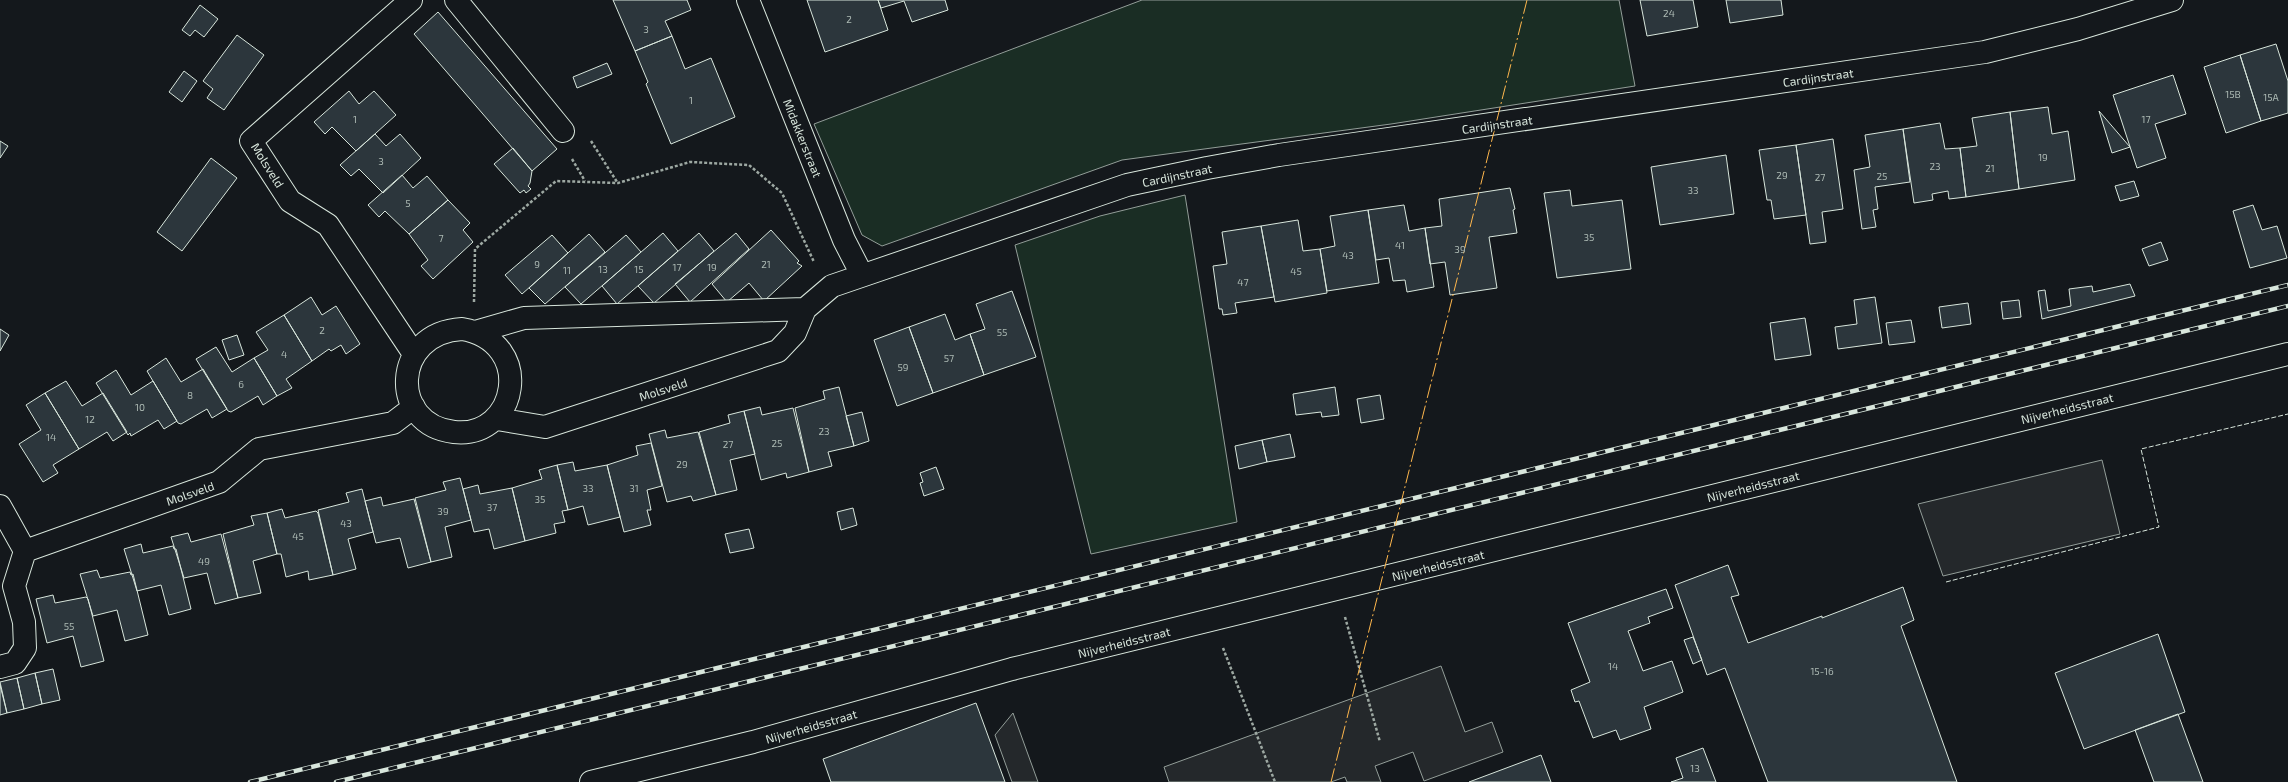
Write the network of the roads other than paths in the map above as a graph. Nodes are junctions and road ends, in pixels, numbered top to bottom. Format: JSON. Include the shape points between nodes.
{"nodes":[{"id":1,"x":411,"y":0,"type":"edge"},
{"id":2,"x":456,"y":0,"type":"edge"},
{"id":3,"x":748,"y":0,"type":"edge"},
{"id":4,"x":2172,"y":0,"type":"edge"},
{"id":5,"x":563,"y":131,"type":"road end"},
{"id":6,"x":862,"y":275,"type":"junction"},
{"id":7,"x":829,"y":288,"type":"joint"},
{"id":8,"x":805,"y":309,"type":"junction"},
{"id":9,"x":475,"y":332,"type":"junction"},
{"id":10,"x":414,"y":354,"type":"junction"},
{"id":11,"x":2288,"y":354,"type":"edge"},
{"id":12,"x":414,"y":407,"type":"junction"},
{"id":13,"x":497,"y":419,"type":"junction"},
{"id":14,"x":0,"y":506,"type":"edge"},
{"id":15,"x":25,"y":550,"type":"junction"},
{"id":16,"x":0,"y":667,"type":"edge"},
{"id":17,"x":591,"y":782,"type":"edge"}],
"edges":[{"from":1,"to":10,"type":"street","name":"Molsveld","via":[[250,141],[290,201],[328,225]]},
{"from":2,"to":5,"type":"street"},
{"from":3,"to":6,"type":"street","name":"Midakkerstraat","via":[[844,240]]},
{"from":4,"to":6,"type":"street","name":"Cardijnstraat","via":[[2078,29],[1985,52],[1279,155],[1127,185]]},
{"from":6,"to":7,"type":"street","name":"Cardijnstraat"},
{"from":7,"to":8,"type":"street","name":"Molsveld"},
{"from":8,"to":9,"type":"street","via":[[524,318]]},
{"from":8,"to":13,"type":"street","name":"Molsveld","via":[[795,333],[778,351],[545,428]]},
{"from":9,"to":10,"type":"street","via":[[448,330],[428,339]]},
{"from":9,"to":13,"type":"street","via":[[492,341],[500,349],[509,368],[508,397]]},
{"from":10,"to":12,"type":"street","via":[[407,374],[408,389]]},
{"from":11,"to":17,"type":"street","name":"Nijverheidsstraat","via":[[1012,669],[754,742]]},
{"from":12,"to":13,"type":"street","via":[[424,419],[436,427],[454,432],[467,432]]},
{"from":12,"to":15,"type":"street","name":"Molsveld","via":[[393,423],[259,450],[219,482]]},
{"from":14,"to":15,"type":"street"},
{"from":15,"to":16,"type":"street","via":[[14,586],[24,622],[25,648],[15,663]]}]}
